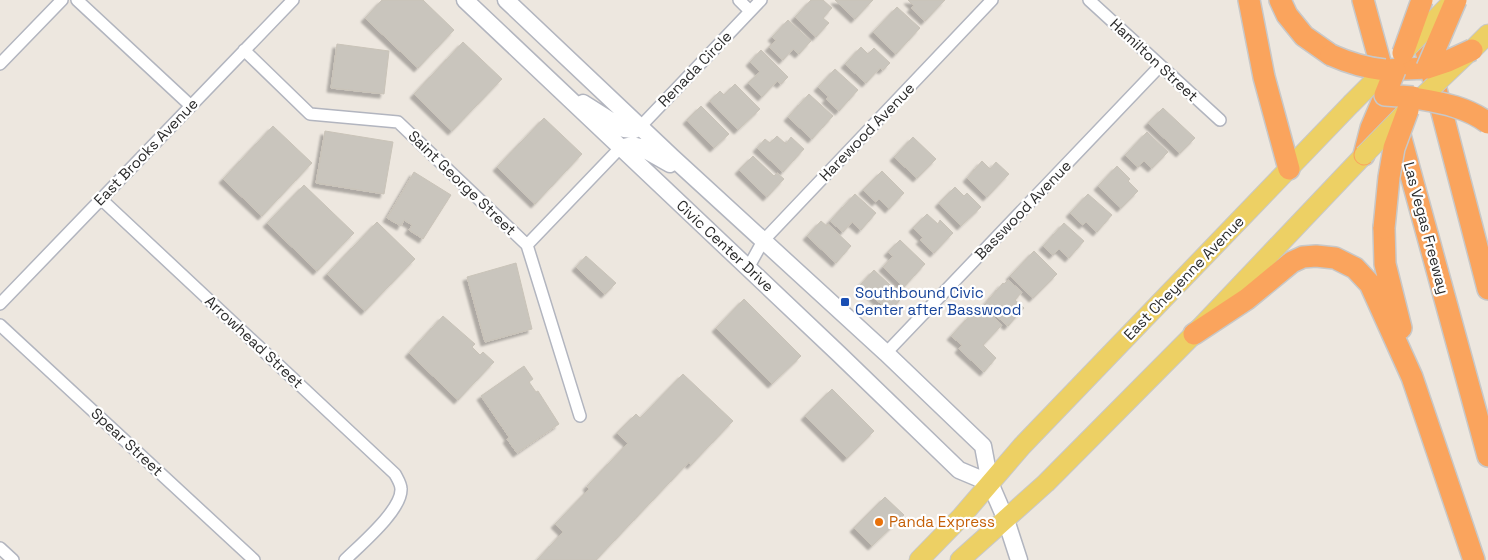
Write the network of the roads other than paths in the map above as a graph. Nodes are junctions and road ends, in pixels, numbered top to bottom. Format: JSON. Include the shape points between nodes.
{"nodes":[{"id":1,"x":62,"y":0,"type":"edge"},
{"id":2,"x":77,"y":0,"type":"edge"},
{"id":3,"x":293,"y":0,"type":"edge"},
{"id":4,"x":465,"y":0,"type":"edge"},
{"id":5,"x":506,"y":0,"type":"edge"},
{"id":6,"x":739,"y":0,"type":"edge"},
{"id":7,"x":761,"y":0,"type":"edge"},
{"id":8,"x":992,"y":0,"type":"edge"},
{"id":9,"x":1089,"y":0,"type":"edge"},
{"id":10,"x":1249,"y":0,"type":"edge"},
{"id":11,"x":1280,"y":0,"type":"edge"},
{"id":12,"x":1363,"y":0,"type":"edge"},
{"id":13,"x":1413,"y":0,"type":"edge"},
{"id":14,"x":1422,"y":0,"type":"edge"},
{"id":15,"x":1455,"y":0,"type":"edge"},
{"id":16,"x":750,"y":11,"type":"junction"},
{"id":17,"x":1488,"y":34,"type":"edge"},
{"id":18,"x":244,"y":50,"type":"junction"},
{"id":19,"x":1472,"y":50,"type":"junction"},
{"id":20,"x":0,"y":64,"type":"edge"},
{"id":21,"x":1394,"y":64,"type":"junction"},
{"id":22,"x":1160,"y":66,"type":"junction"},
{"id":23,"x":1427,"y":68,"type":"junction"},
{"id":24,"x":552,"y":82,"type":"junction"},
{"id":25,"x":1385,"y":94,"type":"junction"},
{"id":26,"x":1414,"y":102,"type":"junction"},
{"id":27,"x":1351,"y":104,"type":"junction"},
{"id":28,"x":191,"y":106,"type":"junction"},
{"id":29,"x":1220,"y":120,"type":"dead end"},
{"id":30,"x":1488,"y":123,"type":"edge"},
{"id":31,"x":640,"y":127,"type":"junction"},
{"id":32,"x":620,"y":148,"type":"junction"},
{"id":33,"x":1364,"y":155,"type":"junction"},
{"id":34,"x":1289,"y":169,"type":"junction"},
{"id":35,"x":700,"y":182,"type":"junction"},
{"id":36,"x":101,"y":199,"type":"junction"},
{"id":37,"x":763,"y":240,"type":"junction"},
{"id":38,"x":527,"y":245,"type":"junction"},
{"id":39,"x":748,"y":268,"type":"junction"},
{"id":40,"x":1488,"y":289,"type":"edge"},
{"id":41,"x":0,"y":304,"type":"edge"},
{"id":42,"x":0,"y":325,"type":"edge"},
{"id":43,"x":1194,"y":334,"type":"junction"},
{"id":44,"x":886,"y":353,"type":"junction"},
{"id":45,"x":1412,"y":377,"type":"junction"},
{"id":46,"x":580,"y":416,"type":"dead end"},
{"id":47,"x":1488,"y":456,"type":"edge"},
{"id":48,"x":990,"y":483,"type":"junction"},
{"id":49,"x":1006,"y":520,"type":"junction"},
{"id":50,"x":0,"y":548,"type":"edge"},
{"id":51,"x":13,"y":560,"type":"edge"},
{"id":52,"x":254,"y":560,"type":"edge"},
{"id":53,"x":345,"y":560,"type":"edge"},
{"id":54,"x":919,"y":560,"type":"edge"},
{"id":55,"x":960,"y":560,"type":"edge"},
{"id":56,"x":1019,"y":560,"type":"edge"},
{"id":57,"x":1474,"y":560,"type":"edge"}],
"edges":[{"from":1,"to":20,"type":"street"},
{"from":2,"to":28,"type":"street"},
{"from":3,"to":18,"type":"street","name":"East Brooks Avenue"},
{"from":4,"to":24,"type":"main road","name":"Civic Center Drive"},
{"from":5,"to":31,"type":"main road","name":"Civic Center Drive"},
{"from":6,"to":16,"type":"street"},
{"from":7,"to":16,"type":"street","name":"Renada Circle"},
{"from":8,"to":37,"type":"street","name":"Harewood Avenue"},
{"from":9,"to":22,"type":"street","name":"Hamilton Street"},
{"from":10,"to":34,"type":"highway","via":[[1264,77]]},
{"from":11,"to":21,"type":"highway","bridge":true,"via":[[1304,36],[1331,55],[1369,68]]},
{"from":12,"to":47,"type":"highway","name":"Las Vegas Freeway"},
{"from":13,"to":40,"type":"highway"},
{"from":14,"to":21,"type":"highway","bridge":true},
{"from":15,"to":21,"type":"main road","name":"East Cheyenne Avenue","bridge":true},
{"from":15,"to":23,"type":"highway","bridge":true},
{"from":16,"to":31,"type":"street","name":"Renada Circle"},
{"from":17,"to":19,"type":"main road"},
{"from":18,"to":28,"type":"street","name":"East Brooks Avenue"},
{"from":18,"to":38,"type":"street","name":"Saint George Street","via":[[310,114],[398,122]]},
{"from":19,"to":23,"type":"highway","bridge":true},
{"from":19,"to":26,"type":"main road","bridge":true},
{"from":21,"to":23,"type":"highway"},
{"from":21,"to":25,"type":"highway","bridge":true},
{"from":21,"to":27,"type":"main road","name":"East Cheyenne Avenue","bridge":true},
{"from":22,"to":29,"type":"street","name":"Hamilton Street"},
{"from":22,"to":44,"type":"street","name":"Basswood Avenue"},
{"from":23,"to":26,"type":"highway"},
{"from":24,"to":31,"type":"main road","via":[[624,129]]},
{"from":24,"to":32,"type":"main road","name":"Civic Center Drive"},
{"from":25,"to":26,"type":"highway","bridge":true},
{"from":25,"to":27,"type":"highway"},
{"from":25,"to":33,"type":"highway"},
{"from":26,"to":30,"type":"highway","bridge":true,"via":[[1450,105]]},
{"from":26,"to":33,"type":"main road","bridge":true},
{"from":26,"to":45,"type":"highway","bridge":true,"via":[[1394,148],[1384,228],[1386,264]]},
{"from":27,"to":34,"type":"main road","name":"East Cheyenne Avenue"},
{"from":28,"to":36,"type":"street","name":"East Brooks Avenue"},
{"from":31,"to":35,"type":"main road","name":"Civic Center Drive"},
{"from":32,"to":35,"type":"main road","via":[[640,147]]},
{"from":32,"to":38,"type":"street"},
{"from":32,"to":39,"type":"main road","name":"Civic Center Drive"},
{"from":33,"to":43,"type":"main road"},
{"from":34,"to":48,"type":"main road","name":"East Cheyenne Avenue"},
{"from":35,"to":37,"type":"main road","name":"Civic Center Drive"},
{"from":36,"to":41,"type":"street","name":"East Brooks Avenue"},
{"from":36,"to":53,"type":"street","name":"Arrowhead Street","via":[[395,474],[401,488],[398,502]]},
{"from":37,"to":39,"type":"street","name":"Harewood Avenue"},
{"from":37,"to":44,"type":"main road","name":"Civic Center Drive"},
{"from":38,"to":46,"type":"street","name":"Saint George Street"},
{"from":39,"to":48,"type":"main road","name":"Civic Center Drive","via":[[959,470]]},
{"from":42,"to":52,"type":"street","name":"Spear Street"},
{"from":43,"to":45,"type":"highway","via":[[1292,262],[1303,257],[1335,258],[1355,268],[1370,284]]},
{"from":43,"to":49,"type":"main road"},
{"from":44,"to":48,"type":"main road","name":"Civic Center Drive","via":[[983,446]]},
{"from":45,"to":57,"type":"highway"},
{"from":48,"to":49,"type":"main road","name":"Civic Center Drive"},
{"from":48,"to":54,"type":"main road","name":"East Cheyenne Avenue"},
{"from":49,"to":55,"type":"main road"},
{"from":49,"to":56,"type":"main road","name":"Civic Center Drive"},
{"from":50,"to":51,"type":"street"}]}
